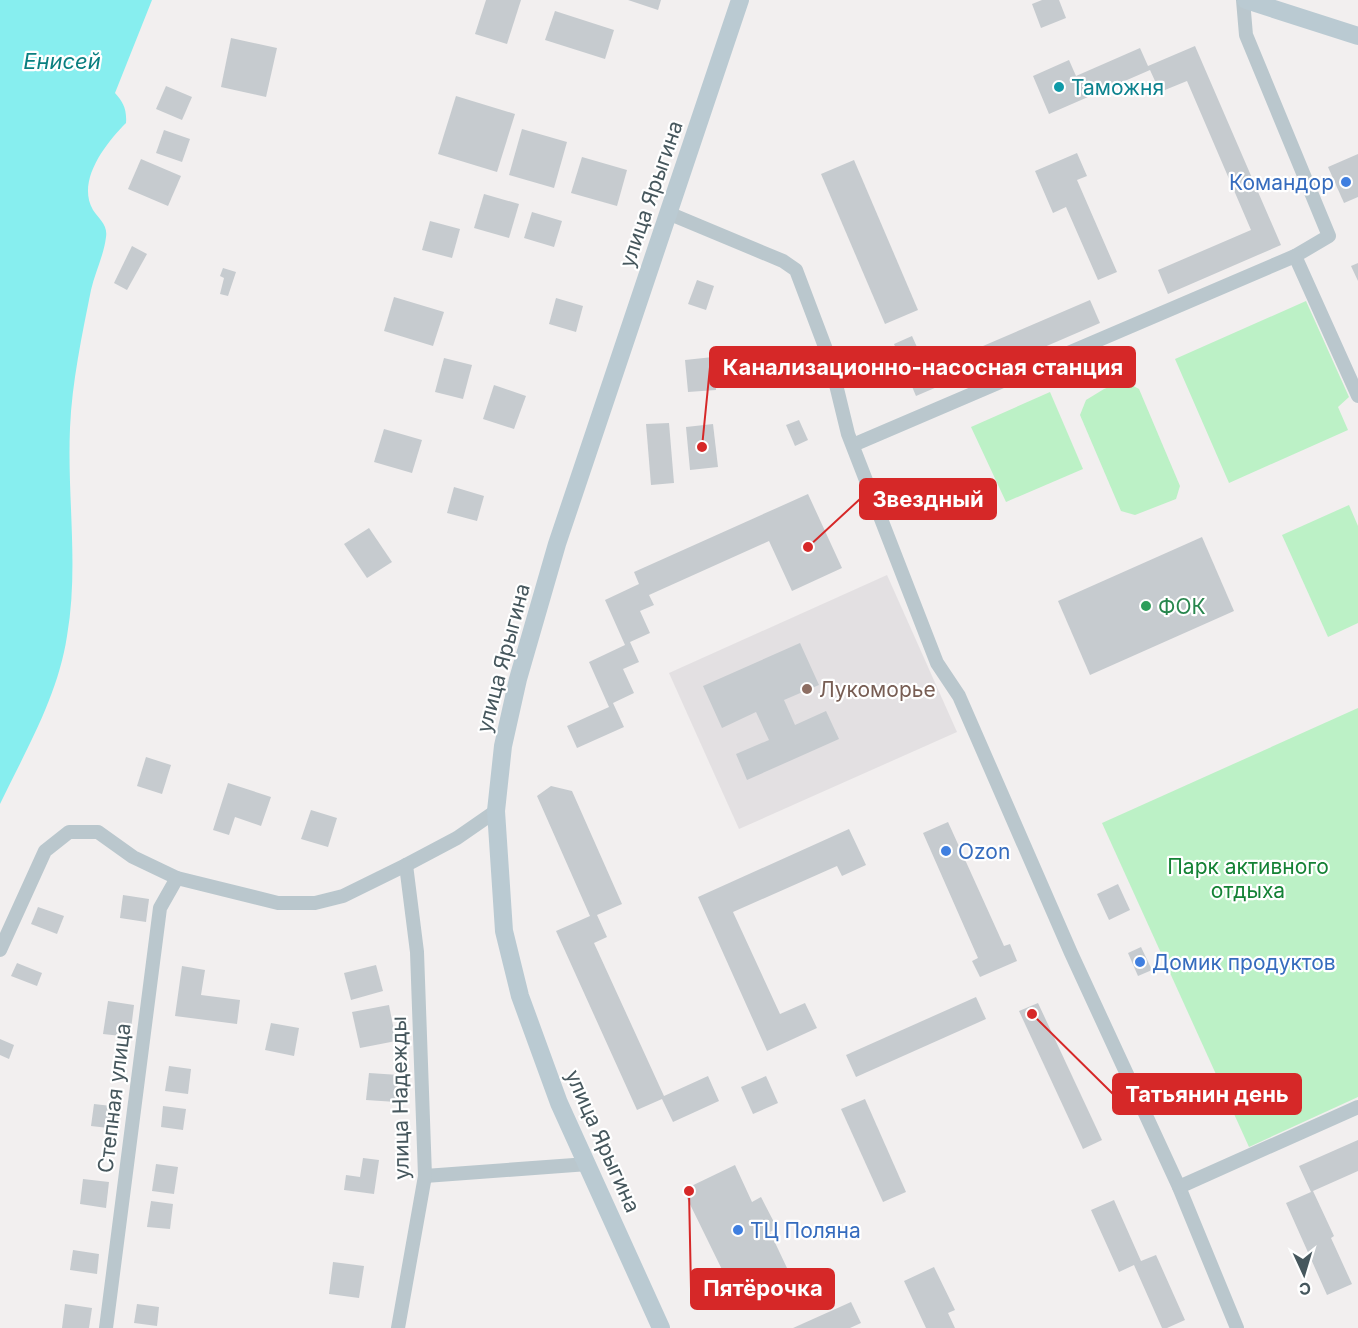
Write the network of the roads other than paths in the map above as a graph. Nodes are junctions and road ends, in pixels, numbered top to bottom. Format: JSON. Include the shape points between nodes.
{"nodes":[{"id":1,"x":740,"y":0,"type":"edge"},
{"id":2,"x":1245,"y":0,"type":"edge"},
{"id":3,"x":1358,"y":36,"type":"edge"},
{"id":4,"x":668,"y":213,"type":"junction"},
{"id":5,"x":1295,"y":256,"type":"junction"},
{"id":6,"x":1358,"y":396,"type":"edge"},
{"id":7,"x":853,"y":446,"type":"junction"},
{"id":8,"x":496,"y":811,"type":"junction"},
{"id":9,"x":406,"y":865,"type":"junction"},
{"id":10,"x":177,"y":878,"type":"junction"},
{"id":11,"x":0,"y":950,"type":"edge"},
{"id":12,"x":1358,"y":1107,"type":"edge"},
{"id":13,"x":588,"y":1164,"type":"junction"},
{"id":14,"x":425,"y":1176,"type":"junction"},
{"id":15,"x":1179,"y":1187,"type":"junction"},
{"id":16,"x":106,"y":1328,"type":"edge"},
{"id":17,"x":398,"y":1328,"type":"edge"},
{"id":18,"x":661,"y":1328,"type":"edge"},
{"id":19,"x":1237,"y":1328,"type":"edge"}],
"edges":[{"from":1,"to":4,"type":"street","name":"улица Ярыгина"},
{"from":2,"to":3,"type":"street"},
{"from":2,"to":5,"type":"street","via":[[1246,35],[1329,236]]},
{"from":4,"to":7,"type":"street","via":[[796,270],[830,360]]},
{"from":4,"to":8,"type":"street","name":"улица Ярыгина","via":[[557,544],[518,679],[503,746]]},
{"from":5,"to":6,"type":"street"},
{"from":5,"to":7,"type":"street"},
{"from":7,"to":15,"type":"street","via":[[937,663],[959,696]]},
{"from":8,"to":9,"type":"street","via":[[457,838]]},
{"from":8,"to":13,"type":"street","name":"улица Ярыгина","via":[[504,931],[520,996],[559,1103]]},
{"from":9,"to":10,"type":"street","via":[[343,896],[315,903],[278,903]]},
{"from":9,"to":14,"type":"street","name":"улица Надежды","via":[[417,952]]},
{"from":10,"to":11,"type":"street","via":[[133,857],[98,832],[69,832],[45,851]]},
{"from":10,"to":16,"type":"street","name":"Степная улица","via":[[160,908]]},
{"from":12,"to":15,"type":"street"},
{"from":13,"to":14,"type":"street"},
{"from":13,"to":18,"type":"street","name":"улица Ярыгина"},
{"from":14,"to":17,"type":"street","name":"улица Надежды"},
{"from":15,"to":19,"type":"street"}]}
